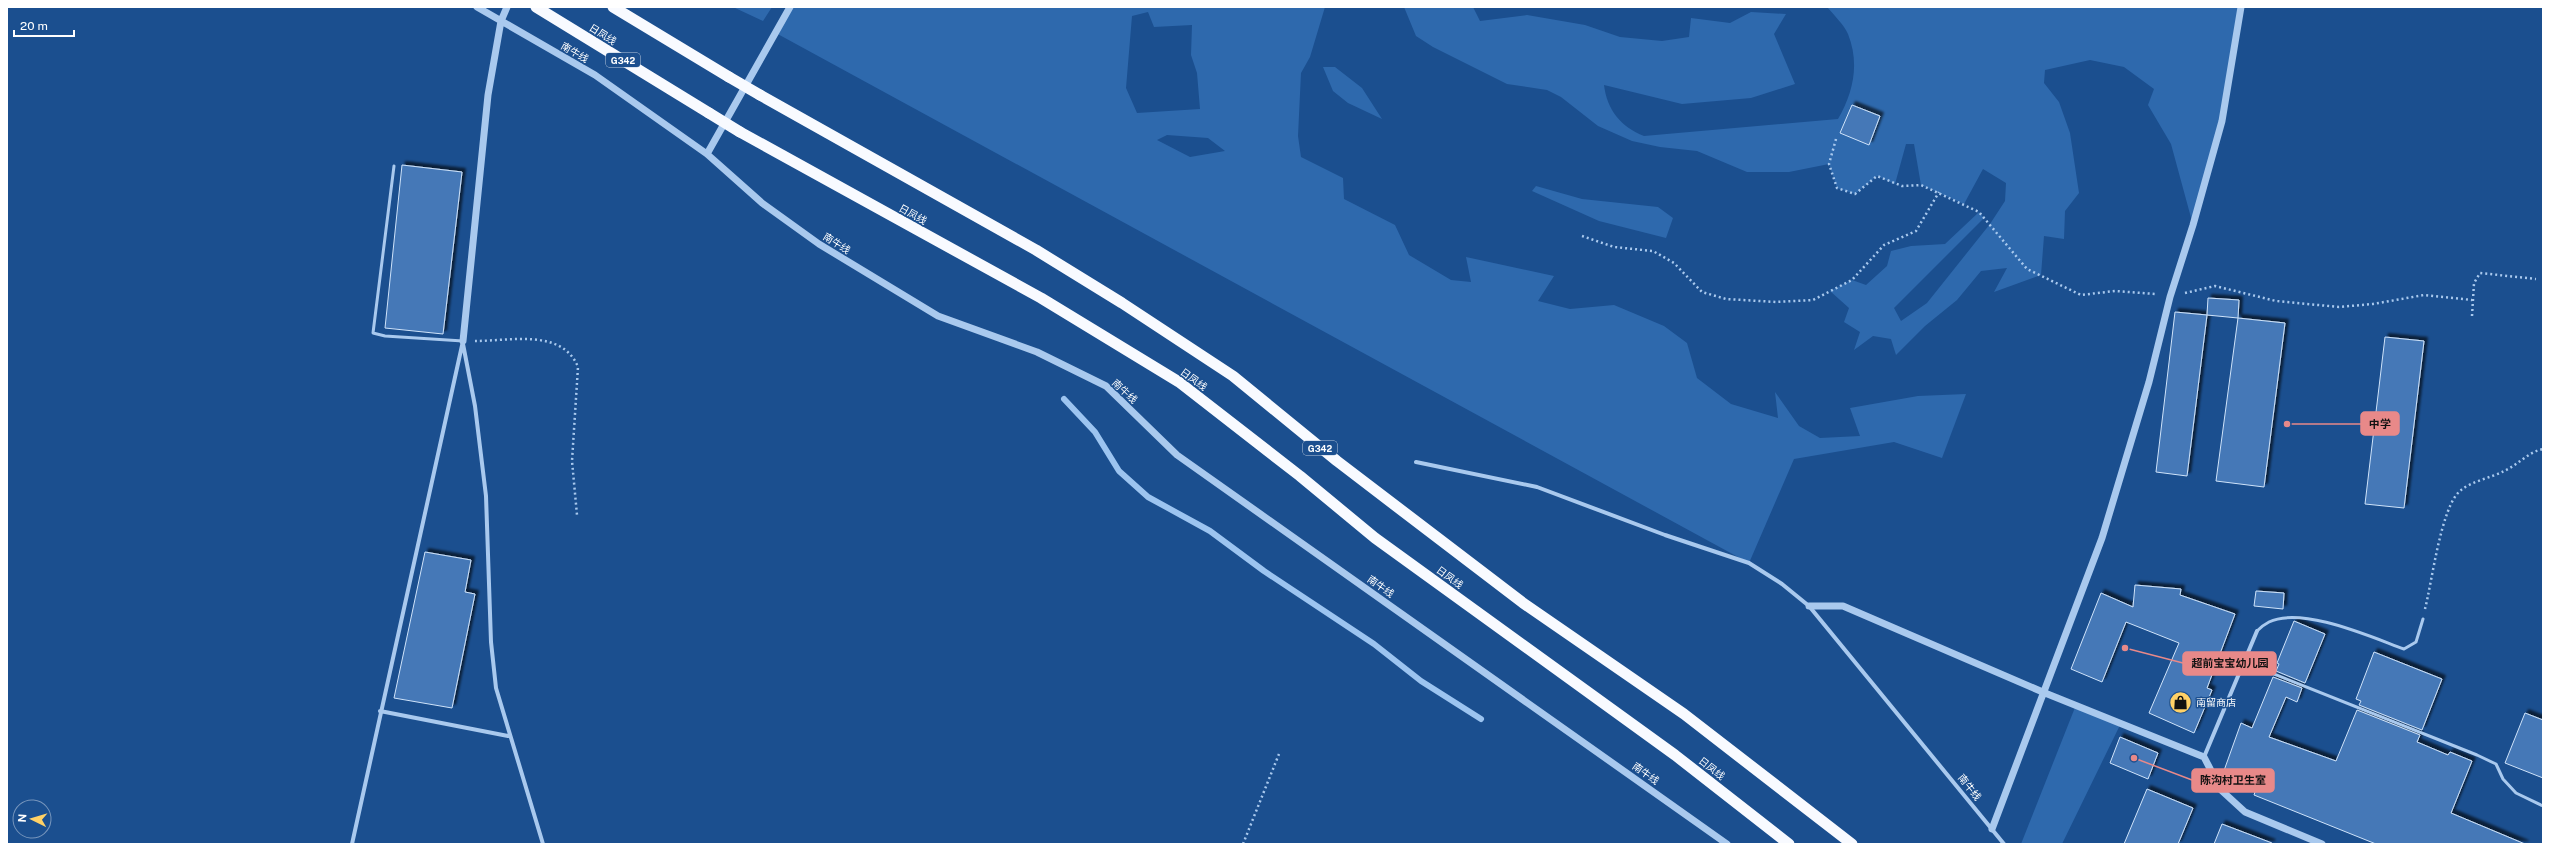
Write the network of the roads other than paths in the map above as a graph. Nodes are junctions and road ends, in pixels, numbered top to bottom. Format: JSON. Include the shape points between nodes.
{"nodes":[{"id":1,"x":477,"y":7,"type":"edge"},
{"id":2,"x":507,"y":7,"type":"edge"},
{"id":3,"x":536,"y":7,"type":"edge"},
{"id":4,"x":613,"y":7,"type":"edge"},
{"id":5,"x":790,"y":7,"type":"edge"},
{"id":6,"x":2241,"y":7,"type":"edge"},
{"id":7,"x":501,"y":21,"type":"junction"},
{"id":8,"x":707,"y":154,"type":"junction"},
{"id":9,"x":394,"y":166,"type":"dead end"},
{"id":10,"x":463,"y":342,"type":"junction"},
{"id":11,"x":1416,"y":462,"type":"dead end"},
{"id":12,"x":1809,"y":606,"type":"junction"},
{"id":13,"x":2423,"y":619,"type":"road end"},
{"id":14,"x":2257,"y":631,"type":"joint"},
{"id":15,"x":2244,"y":662,"type":"junction"},
{"id":16,"x":2045,"y":692,"type":"junction"},
{"id":17,"x":380,"y":711,"type":"junction"},
{"id":18,"x":508,"y":736,"type":"junction"},
{"id":19,"x":2204,"y":756,"type":"junction"},
{"id":20,"x":2543,"y":806,"type":"edge"},
{"id":21,"x":1992,"y":829,"type":"junction"},
{"id":22,"x":352,"y":844,"type":"edge"},
{"id":23,"x":543,"y":844,"type":"edge"},
{"id":24,"x":1727,"y":844,"type":"edge"},
{"id":25,"x":1789,"y":844,"type":"edge"},
{"id":26,"x":1852,"y":844,"type":"edge"},
{"id":27,"x":2004,"y":844,"type":"edge"},
{"id":28,"x":2322,"y":844,"type":"edge"}],
"edges":[{"from":1,"to":7,"type":"street","name":"南牛线"},
{"from":2,"to":7,"type":"street"},
{"from":3,"to":25,"type":"highway","name":"日凤线","number":"G342","bridge":true,"via":[[709,114],[1041,298],[1179,382],[1375,538],[1675,755]]},
{"from":4,"to":26,"type":"highway","number":"G342","bridge":true,"via":[[760,95],[1036,250],[1233,376],[1337,461],[1523,603],[1684,714]]},
{"from":5,"to":8,"type":"street"},
{"from":6,"to":16,"type":"street","via":[[2222,121],[2170,297],[2149,382],[2102,538]]},
{"from":7,"to":8,"type":"street","name":"南牛线","via":[[595,75]]},
{"from":7,"to":10,"type":"street","via":[[488,95]]},
{"from":8,"to":24,"type":"street","name":"南牛线","via":[[762,203],[819,244],[938,316],[1037,352],[1106,386],[1178,455]]},
{"from":9,"to":10,"type":"lane","via":[[374,333]]},
{"from":10,"to":17,"type":"street"},
{"from":10,"to":18,"type":"street","via":[[475,406],[486,496],[491,642],[496,688]]},
{"from":11,"to":12,"type":"street","name":"南牛线","via":[[1537,487],[1749,563],[1782,584]]},
{"from":12,"to":16,"type":"street","via":[[1843,606]]},
{"from":12,"to":21,"type":"street","name":"南牛线"},
{"from":13,"to":14,"type":"lane","via":[[2416,642],[2404,649],[2329,623],[2298,617],[2269,622]]},
{"from":14,"to":15,"type":"street"},
{"from":15,"to":19,"type":"street"},
{"from":15,"to":20,"type":"lane","via":[[2496,764],[2503,779],[2516,793]]},
{"from":16,"to":19,"type":"street"},
{"from":16,"to":21,"type":"street"},
{"from":17,"to":18,"type":"street"},
{"from":17,"to":22,"type":"street"},
{"from":18,"to":23,"type":"street"},
{"from":19,"to":28,"type":"street","via":[[2221,790],[2245,812]]},
{"from":21,"to":27,"type":"street","name":"南牛线"}]}
